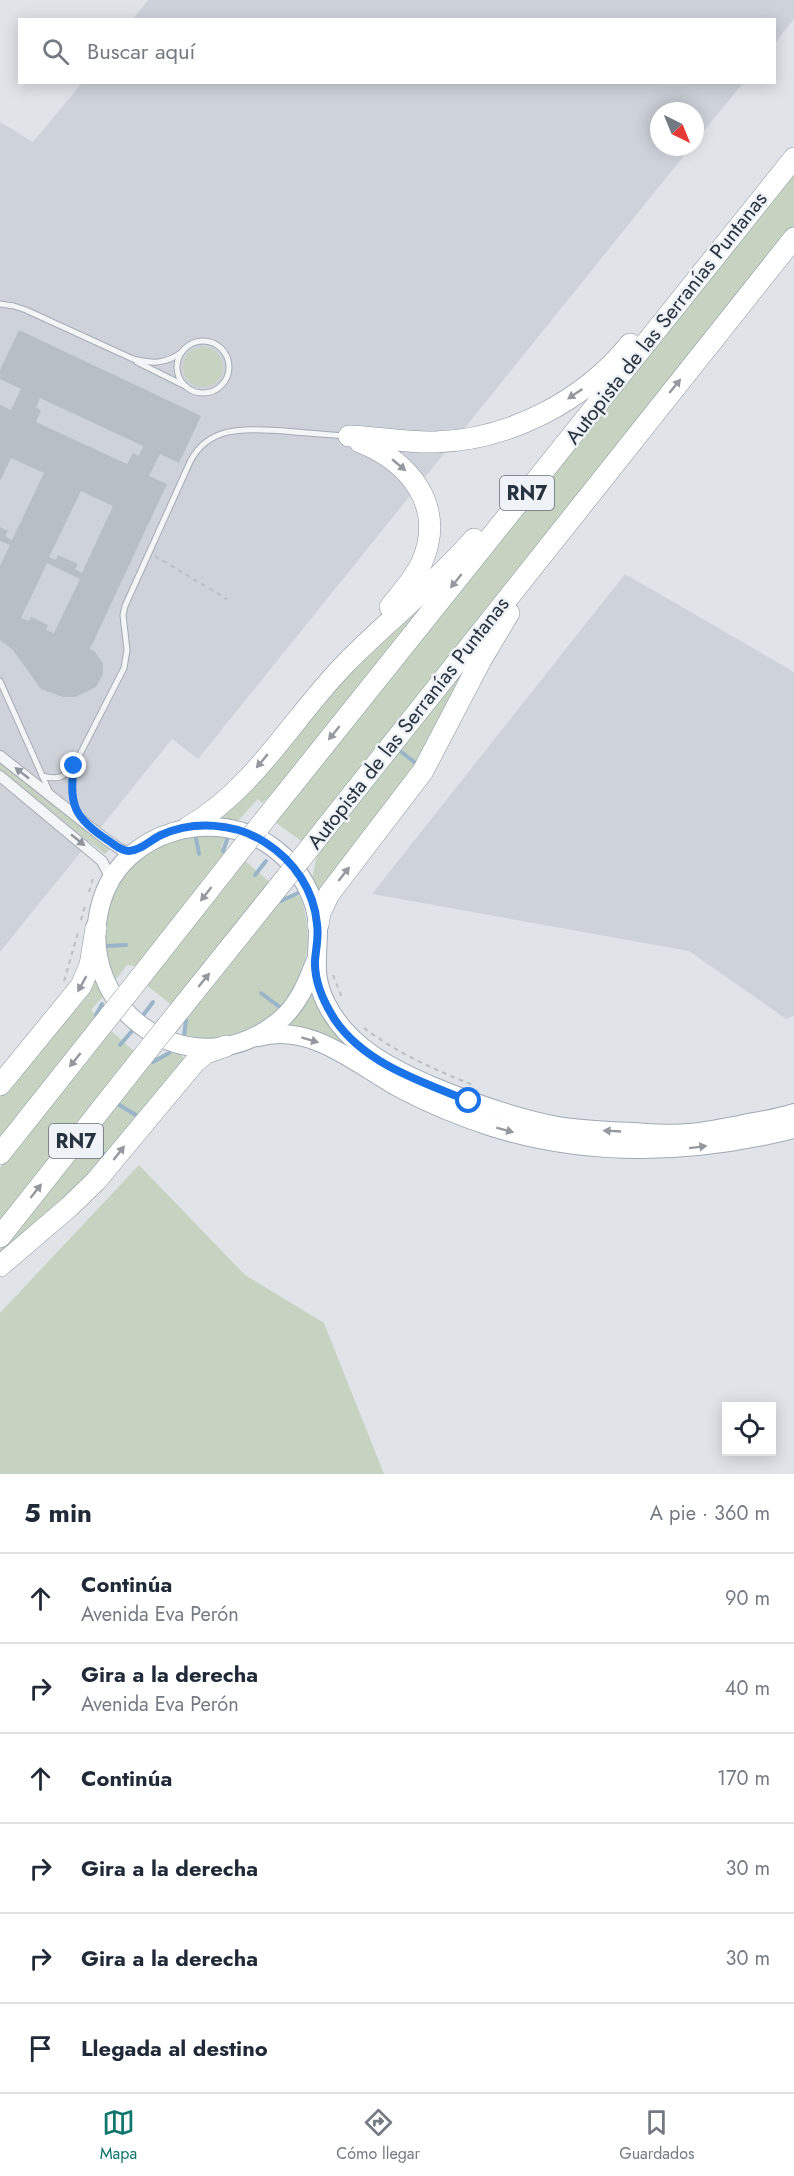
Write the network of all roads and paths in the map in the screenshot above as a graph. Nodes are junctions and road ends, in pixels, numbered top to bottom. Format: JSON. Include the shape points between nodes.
{"nodes":[{"id":1,"x":794,"y":147,"type":"edge"},
{"id":2,"x":794,"y":158,"type":"edge"},
{"id":3,"x":794,"y":238,"type":"edge"},
{"id":4,"x":0,"y":304,"type":"edge"},
{"id":5,"x":182,"y":352,"type":"junction"},
{"id":6,"x":133,"y":359,"type":"junction"},
{"id":7,"x":188,"y":388,"type":"junction"},
{"id":8,"x":606,"y":395,"type":"junction"},
{"id":9,"x":654,"y":412,"type":"junction"},
{"id":10,"x":349,"y":436,"type":"junction"},
{"id":11,"x":149,"y":552,"type":"junction"},
{"id":12,"x":227,"y":598,"type":"dead end"},
{"id":13,"x":347,"y":662,"type":"junction"},
{"id":14,"x":0,"y":681,"type":"edge"},
{"id":15,"x":0,"y":756,"type":"edge"},
{"id":16,"x":74,"y":766,"type":"junction"},
{"id":17,"x":0,"y":776,"type":"edge"},
{"id":18,"x":42,"y":776,"type":"junction"},
{"id":19,"x":52,"y":797,"type":"junction"},
{"id":20,"x":81,"y":819,"type":"junction"},
{"id":21,"x":188,"y":827,"type":"junction"},
{"id":22,"x":138,"y":849,"type":"junction"},
{"id":23,"x":101,"y":881,"type":"junction"},
{"id":24,"x":318,"y":925,"type":"junction"},
{"id":25,"x":96,"y":928,"type":"junction"},
{"id":26,"x":315,"y":962,"type":"junction"},
{"id":27,"x":332,"y":972,"type":"dead end"},
{"id":28,"x":64,"y":981,"type":"dead end"},
{"id":29,"x":345,"y":1005,"type":"dead end"},
{"id":30,"x":363,"y":1027,"type":"dead end"},
{"id":31,"x":253,"y":1038,"type":"junction"},
{"id":32,"x":226,"y":1046,"type":"junction"},
{"id":33,"x":0,"y":1085,"type":"edge"},
{"id":34,"x":480,"y":1088,"type":"dead end"},
{"id":35,"x":794,"y":1113,"type":"edge"},
{"id":36,"x":794,"y":1129,"type":"edge"},
{"id":37,"x":0,"y":1154,"type":"edge"},
{"id":38,"x":0,"y":1237,"type":"edge"},
{"id":39,"x":0,"y":1266,"type":"edge"}],
"edges":[{"from":1,"to":10,"type":"highway","one_way":true,"via":[[763,178],[624,351],[571,397],[525,421],[470,438],[419,442]]},
{"from":2,"to":8,"type":"highway","name":"Autopista de las Serranías Puntanas","number":"RN7"},
{"from":9,"to":3,"type":"highway","name":"Autopista de las Serranías Puntanas","number":"RN7","one_way":true},
{"from":4,"to":6,"type":"lane","via":[[26,310]]},
{"from":5,"to":6,"type":"lane","via":[[160,363]]},
{"from":5,"to":7,"type":"lane","via":[[178,375]]},
{"from":5,"to":7,"type":"lane","via":[[194,342],[210,342],[223,350],[229,365],[225,381],[212,391],[195,392]]},
{"from":6,"to":7,"type":"lane"},
{"from":8,"to":13,"type":"highway","via":[[468,546]]},
{"from":8,"to":37,"type":"highway","name":"Autopista de las Serranías Puntanas","number":"RN7","one_way":true,"bridge":true},
{"from":24,"to":9,"type":"highway","one_way":true,"via":[[328,894],[423,771],[481,660],[532,578],[611,477]]},
{"from":38,"to":9,"type":"highway","name":"Autopista de las Serranías Puntanas","number":"RN7","one_way":true,"bridge":true},
{"from":10,"to":11,"type":"lane","via":[[247,429],[214,436],[193,456]]},
{"from":10,"to":13,"type":"highway","one_way":true,"via":[[377,449],[406,470],[422,494],[429,526],[425,554],[416,572]]},
{"from":11,"to":12,"type":"path"},
{"from":11,"to":16,"type":"lane","via":[[124,610],[124,668]]},
{"from":13,"to":21,"type":"highway","one_way":true,"via":[[236,791]]},
{"from":14,"to":18,"type":"lane"},
{"from":19,"to":15,"type":"street","one_way":true},
{"from":16,"to":18,"type":"lane","via":[[61,778]]},
{"from":16,"to":20,"type":"lane","via":[[72,799]]},
{"from":17,"to":23,"type":"street","one_way":true,"via":[[102,861],[108,873]]},
{"from":18,"to":19,"type":"lane"},
{"from":19,"to":20,"type":"street"},
{"from":20,"to":22,"type":"street","via":[[123,851]]},
{"from":21,"to":22,"type":"main road","via":[[161,835]]},
{"from":21,"to":24,"type":"main road","via":[[224,826],[259,838],[274,848],[305,884]]},
{"from":22,"to":23,"type":"main road"},
{"from":23,"to":25,"type":"main road"},
{"from":23,"to":28,"type":"path"},
{"from":24,"to":26,"type":"main road"},
{"from":25,"to":32,"type":"main road","via":[[97,957],[106,985],[132,1020],[169,1042],[197,1048]]},
{"from":25,"to":33,"type":"highway","one_way":true,"via":[[90,965],[81,986]]},
{"from":26,"to":31,"type":"main road","via":[[302,993],[281,1019]]},
{"from":35,"to":26,"type":"main road","one_way":true,"via":[[677,1134],[590,1130],[505,1113],[419,1081],[361,1047],[336,1021],[325,1002]]},
{"from":27,"to":29,"type":"path"},
{"from":30,"to":34,"type":"path","via":[[431,1068]]},
{"from":31,"to":32,"type":"main road"},
{"from":31,"to":36,"type":"main road","one_way":true,"via":[[281,1034],[319,1042],[441,1108],[493,1127],[564,1143],[680,1149]]},
{"from":39,"to":32,"type":"highway","one_way":true,"via":[[96,1181],[195,1062]]}]}
